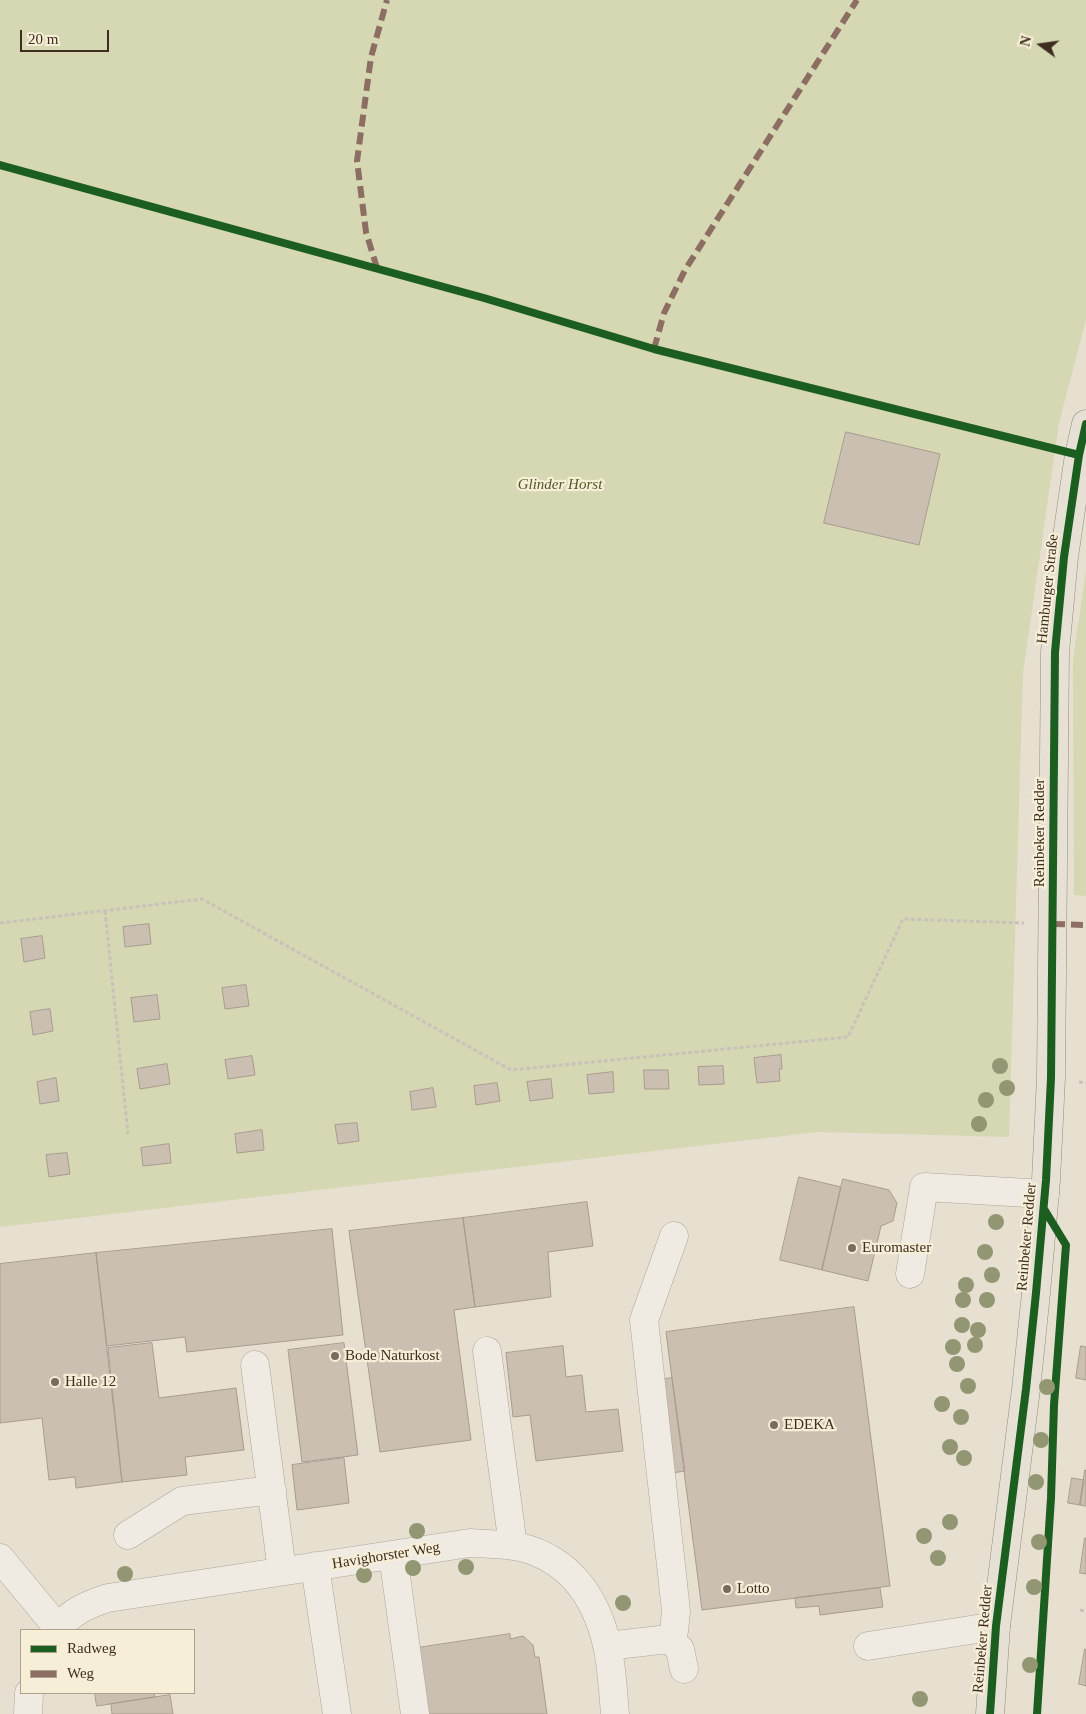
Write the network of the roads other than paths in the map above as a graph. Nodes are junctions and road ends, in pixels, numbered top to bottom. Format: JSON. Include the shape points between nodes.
{"nodes":[{"id":1,"x":1086,"y":424,"type":"edge"},
{"id":2,"x":1054,"y":759,"type":"joint"},
{"id":3,"x":1045,"y":1194,"type":"junction"},
{"id":4,"x":674,"y":1236,"type":"dead end"},
{"id":5,"x":910,"y":1274,"type":"dead end"},
{"id":6,"x":487,"y":1351,"type":"dead end"},
{"id":7,"x":255,"y":1364,"type":"dead end"},
{"id":8,"x":272,"y":1490,"type":"junction"},
{"id":9,"x":128,"y":1535,"type":"dead end"},
{"id":10,"x":513,"y":1546,"type":"junction"},
{"id":11,"x":393,"y":1555,"type":"junction"},
{"id":12,"x":0,"y":1558,"type":"edge"},
{"id":13,"x":315,"y":1566,"type":"junction"},
{"id":14,"x":282,"y":1571,"type":"junction"},
{"id":15,"x":996,"y":1626,"type":"junction"},
{"id":16,"x":57,"y":1629,"type":"edge"},
{"id":17,"x":669,"y":1639,"type":"junction"},
{"id":18,"x":607,"y":1646,"type":"junction"},
{"id":19,"x":868,"y":1646,"type":"dead end"},
{"id":20,"x":684,"y":1669,"type":"dead end"},
{"id":21,"x":29,"y":1694,"type":"edge"},
{"id":22,"x":28,"y":1714,"type":"edge"},
{"id":23,"x":338,"y":1714,"type":"edge"},
{"id":24,"x":415,"y":1714,"type":"edge"},
{"id":25,"x":615,"y":1714,"type":"edge"},
{"id":26,"x":990,"y":1714,"type":"edge"}],
"edges":[{"from":1,"to":2,"type":"main road","name":"Hamburger Straße","via":[[1064,557],[1055,652]]},
{"from":2,"to":3,"type":"main road","name":"Reinbeker Redder","via":[[1051,1078]]},
{"from":3,"to":5,"type":"street","via":[[924,1187]]},
{"from":3,"to":15,"type":"main road","name":"Reinbeker Redder","via":[[1028,1370]]},
{"from":4,"to":17,"type":"street","via":[[644,1320],[676,1610],[674,1631]]},
{"from":6,"to":10,"type":"street"},
{"from":7,"to":8,"type":"street"},
{"from":8,"to":9,"type":"street","via":[[182,1501]]},
{"from":8,"to":14,"type":"street"},
{"from":10,"to":11,"type":"street","name":"Havighorster Weg","via":[[470,1543]]},
{"from":10,"to":18,"type":"street","name":"Havighorster Weg","via":[[546,1556],[581,1584],[592,1601]]},
{"from":11,"to":13,"type":"street","name":"Havighorster Weg"},
{"from":11,"to":24,"type":"street"},
{"from":12,"to":16,"type":"street"},
{"from":13,"to":14,"type":"street","name":"Havighorster Weg"},
{"from":13,"to":23,"type":"street"},
{"from":14,"to":16,"type":"street","name":"Havighorster Weg","via":[[108,1598],[88,1604]]},
{"from":15,"to":19,"type":"street"},
{"from":15,"to":26,"type":"main road","name":"Reinbeker Redder"},
{"from":17,"to":18,"type":"street"},
{"from":17,"to":20,"type":"street","via":[[680,1649]]},
{"from":18,"to":25,"type":"street","name":"Havighorster Weg"},
{"from":21,"to":22,"type":"street"}]}
